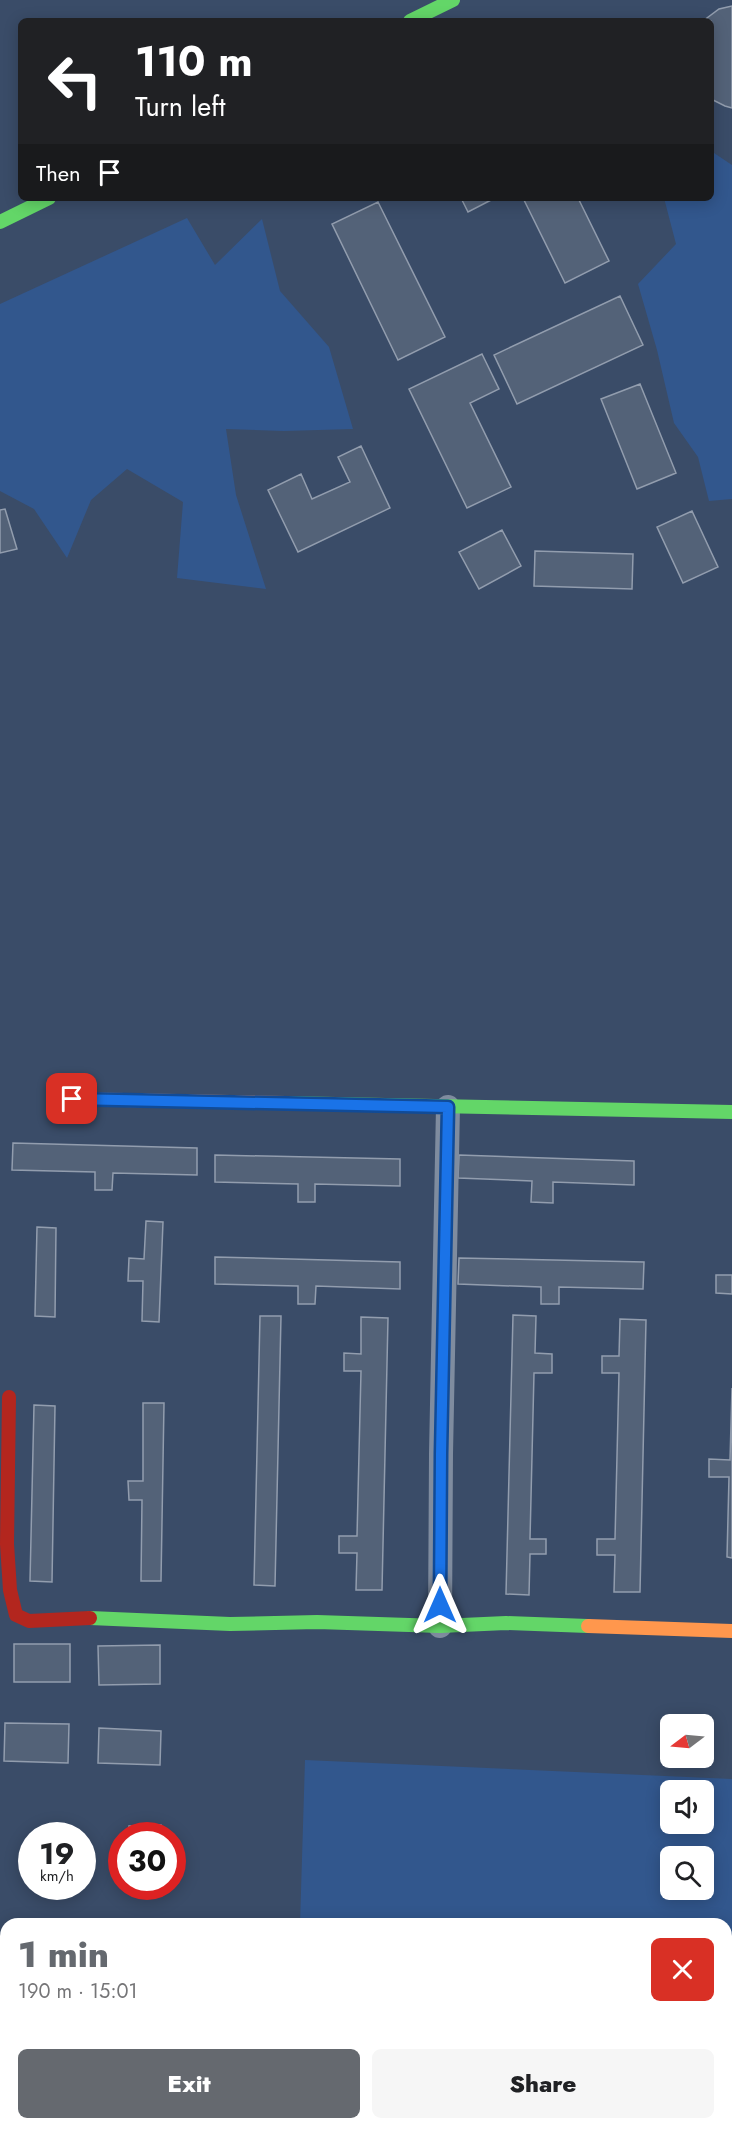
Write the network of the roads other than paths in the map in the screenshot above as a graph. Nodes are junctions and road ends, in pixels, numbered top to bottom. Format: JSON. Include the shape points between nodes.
{"nodes":[{"id":1,"x":453,"y":0,"type":"edge"},
{"id":2,"x":416,"y":18,"type":"edge"},
{"id":3,"x":44,"y":201,"type":"edge"},
{"id":4,"x":0,"y":222,"type":"edge"},
{"id":5,"x":72,"y":1099,"type":"dead end"},
{"id":6,"x":448,"y":1107,"type":"junction"},
{"id":7,"x":732,"y":1112,"type":"edge"},
{"id":8,"x":9,"y":1397,"type":"dead end"},
{"id":9,"x":440,"y":1626,"type":"junction"},
{"id":10,"x":732,"y":1631,"type":"edge"}],
"edges":[{"from":1,"to":2,"type":"street"},
{"from":3,"to":4,"type":"street"},
{"from":5,"to":6,"type":"street"},
{"from":6,"to":7,"type":"street"},
{"from":6,"to":9,"type":"street"},
{"from":8,"to":9,"type":"street","via":[[6,1534],[16,1615],[29,1621],[87,1618]]},
{"from":9,"to":10,"type":"street","via":[[517,1624]]}]}
